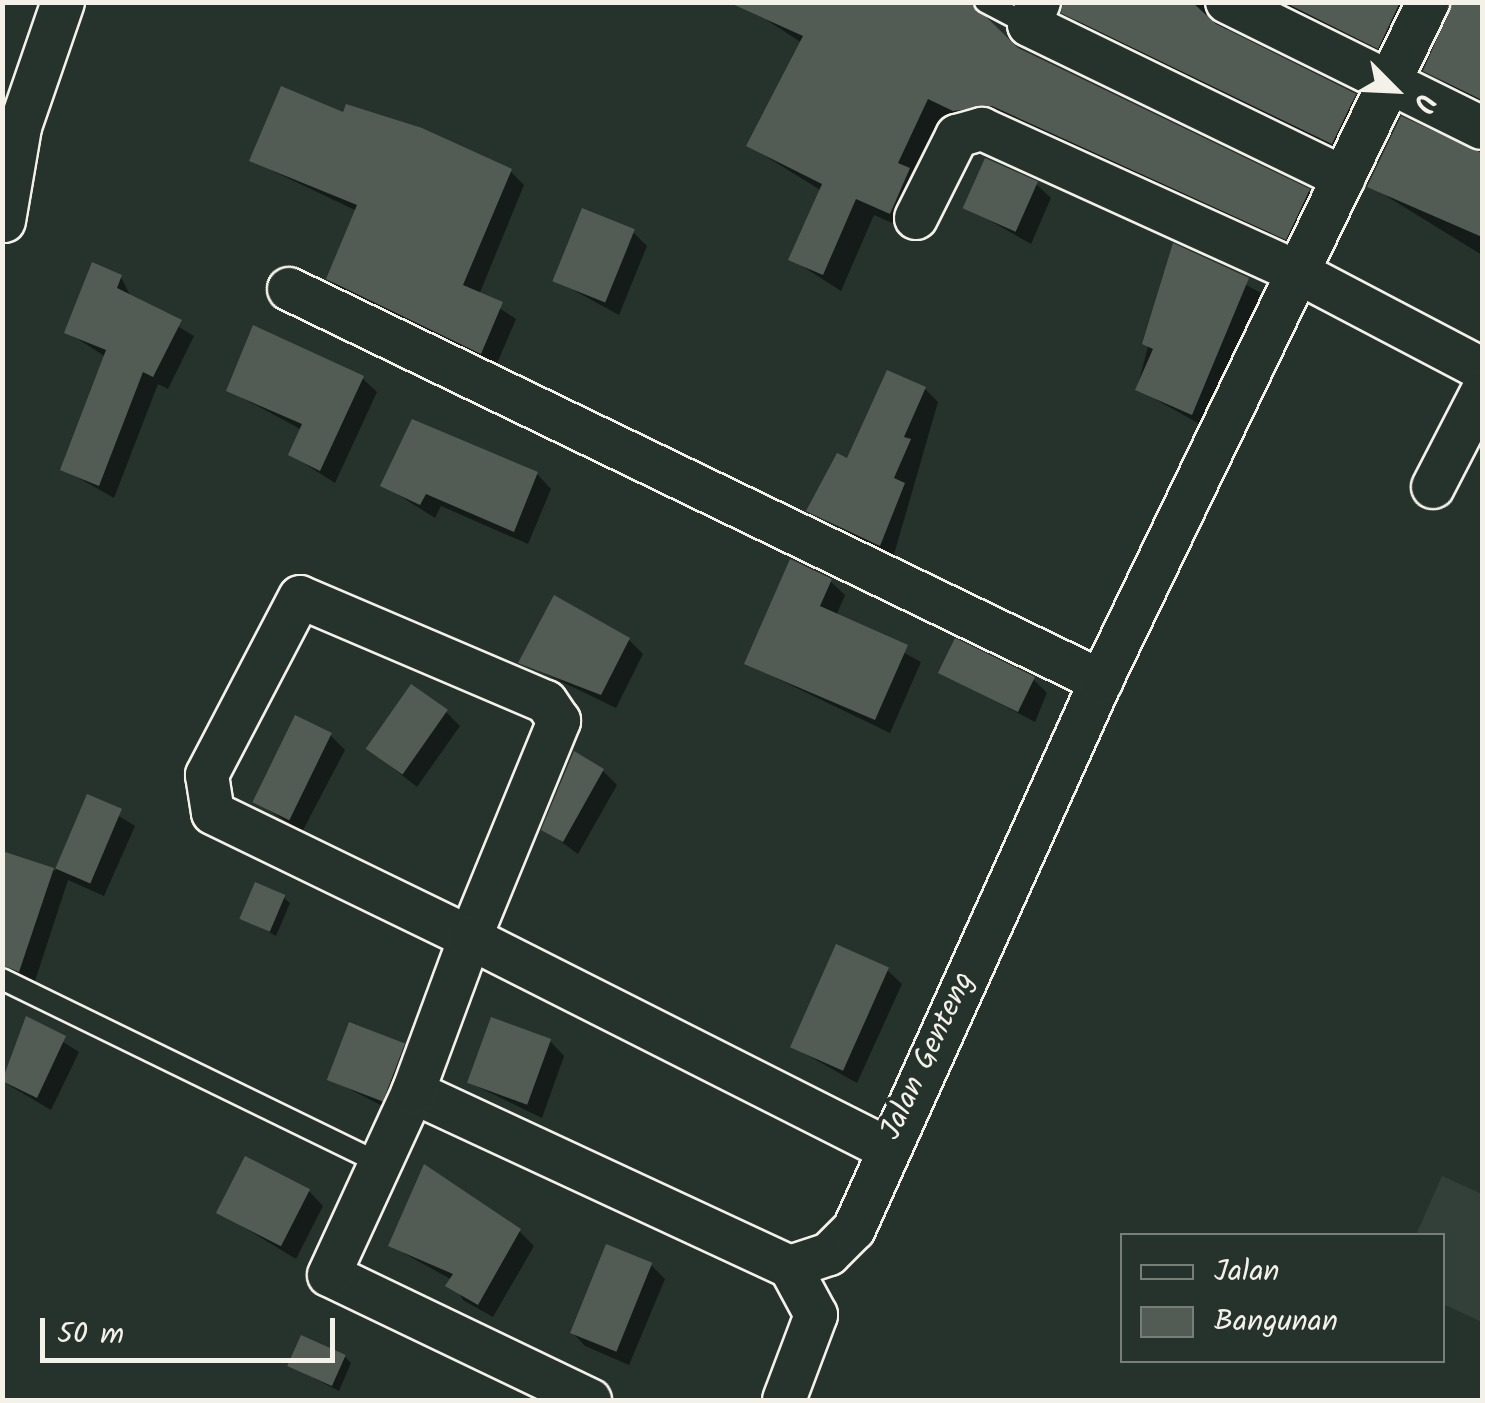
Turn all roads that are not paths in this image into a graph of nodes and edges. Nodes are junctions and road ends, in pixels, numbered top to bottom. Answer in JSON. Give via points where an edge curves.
{"nodes":[{"id":1,"x":63,"y":2,"type":"edge"},
{"id":2,"x":986,"y":2,"type":"edge"},
{"id":3,"x":1227,"y":2,"type":"edge"},
{"id":4,"x":1428,"y":2,"type":"edge"},
{"id":5,"x":1034,"y":14,"type":"edge"},
{"id":6,"x":1392,"y":84,"type":"junction"},
{"id":7,"x":1482,"y":128,"type":"edge"},
{"id":8,"x":1344,"y":178,"type":"junction"},
{"id":9,"x":916,"y":218,"type":"dead end"},
{"id":10,"x":4,"y":221,"type":"edge"},
{"id":11,"x":1299,"y":274,"type":"junction"},
{"id":12,"x":289,"y":289,"type":"dead end"},
{"id":13,"x":1482,"y":370,"type":"edge"},
{"id":14,"x":1482,"y":392,"type":"edge"},
{"id":15,"x":1433,"y":488,"type":"dead end"},
{"id":16,"x":1100,"y":681,"type":"junction"},
{"id":17,"x":470,"y":938,"type":"junction"},
{"id":18,"x":2,"y":978,"type":"edge"},
{"id":19,"x":413,"y":1092,"type":"junction"},
{"id":20,"x":886,"y":1148,"type":"junction"},
{"id":21,"x":379,"y":1162,"type":"junction"},
{"id":22,"x":790,"y":1267,"type":"junction"},
{"id":23,"x":590,"y":1400,"type":"edge"},
{"id":24,"x":784,"y":1400,"type":"edge"}],
"edges":[{"from":1,"to":10,"type":"street","via":[[20,127]]},
{"from":2,"to":5,"type":"lane"},
{"from":3,"to":6,"type":"street"},
{"from":4,"to":6,"type":"street","name":"Jalan Genteng"},
{"from":5,"to":8,"type":"street"},
{"from":6,"to":7,"type":"street"},
{"from":6,"to":8,"type":"street","name":"Jalan Genteng"},
{"from":8,"to":11,"type":"street","name":"Jalan Genteng"},
{"from":9,"to":11,"type":"street","via":[[957,136],[982,128]]},
{"from":11,"to":13,"type":"street"},
{"from":11,"to":16,"type":"street","name":"Jalan Genteng"},
{"from":12,"to":16,"type":"street"},
{"from":14,"to":15,"type":"street"},
{"from":16,"to":20,"type":"street","name":"Jalan Genteng"},
{"from":17,"to":17,"type":"street","via":[[213,813],[207,776],[300,597],[556,711],[538,782]]},
{"from":17,"to":19,"type":"street"},
{"from":17,"to":20,"type":"street"},
{"from":18,"to":21,"type":"lane"},
{"from":19,"to":21,"type":"street"},
{"from":19,"to":22,"type":"street"},
{"from":20,"to":22,"type":"street","name":"Jalan Genteng","via":[[844,1242]]},
{"from":21,"to":23,"type":"street","via":[[332,1281]]},
{"from":22,"to":24,"type":"street","via":[[816,1314]]}]}
